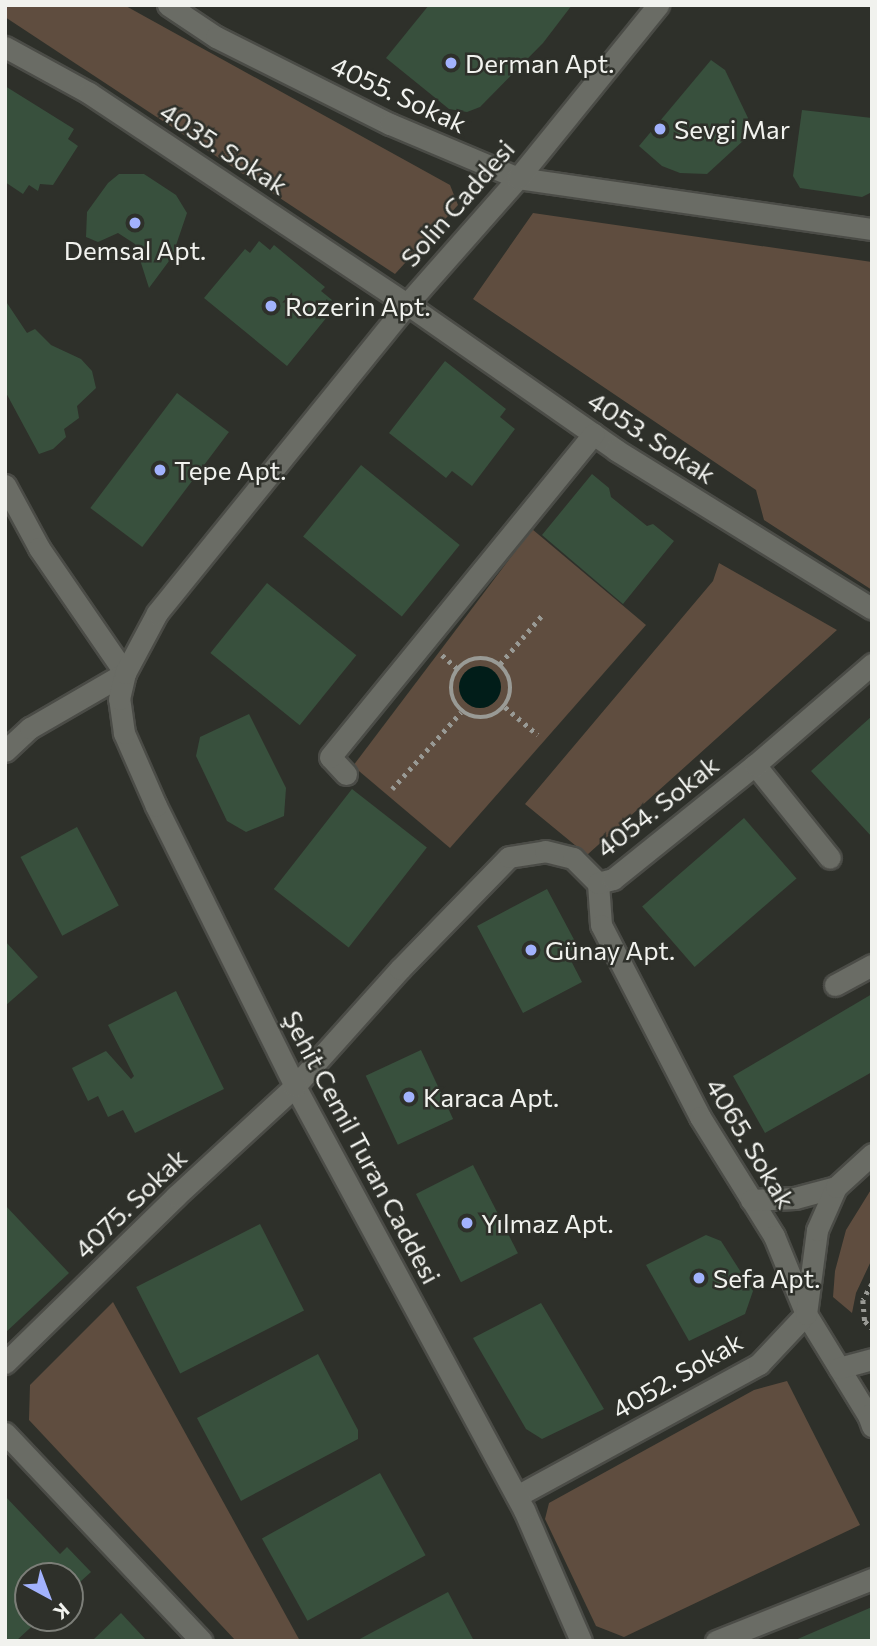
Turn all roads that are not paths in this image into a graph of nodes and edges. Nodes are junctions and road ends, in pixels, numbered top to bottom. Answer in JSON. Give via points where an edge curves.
{"nodes":[{"id":1,"x":168,"y":5,"type":"edge"},
{"id":2,"x":658,"y":5,"type":"edge"},
{"id":3,"x":5,"y":47,"type":"edge"},
{"id":4,"x":518,"y":178,"type":"junction"},
{"id":5,"x":872,"y":229,"type":"edge"},
{"id":6,"x":407,"y":304,"type":"junction"},
{"id":7,"x":593,"y":434,"type":"junction"},
{"id":8,"x":5,"y":485,"type":"edge"},
{"id":9,"x":872,"y":609,"type":"edge"},
{"id":10,"x":872,"y":664,"type":"edge"},
{"id":11,"x":125,"y":673,"type":"junction"},
{"id":12,"x":5,"y":751,"type":"edge"},
{"id":13,"x":755,"y":765,"type":"junction"},
{"id":14,"x":346,"y":774,"type":"dead end"},
{"id":15,"x":830,"y":858,"type":"dead end"},
{"id":16,"x":598,"y":883,"type":"junction"},
{"id":17,"x":872,"y":965,"type":"edge"},
{"id":18,"x":835,"y":985,"type":"dead end"},
{"id":19,"x":295,"y":1086,"type":"junction"},
{"id":20,"x":872,"y":1154,"type":"edge"},
{"id":21,"x":836,"y":1187,"type":"junction"},
{"id":22,"x":751,"y":1200,"type":"junction"},
{"id":23,"x":807,"y":1314,"type":"junction"},
{"id":24,"x":872,"y":1359,"type":"edge"},
{"id":25,"x":5,"y":1363,"type":"edge"},
{"id":26,"x":839,"y":1368,"type":"junction"},
{"id":27,"x":871,"y":1418,"type":"edge"},
{"id":28,"x":5,"y":1433,"type":"edge"},
{"id":29,"x":517,"y":1496,"type":"junction"},
{"id":30,"x":872,"y":1579,"type":"edge"},
{"id":31,"x":202,"y":1641,"type":"edge"},
{"id":32,"x":580,"y":1641,"type":"edge"},
{"id":33,"x":716,"y":1641,"type":"edge"}],
"edges":[{"from":1,"to":4,"type":"street","name":"4055. Sokak","via":[[216,37],[390,124]]},
{"from":2,"to":4,"type":"street","name":"Solin Caddesi"},
{"from":3,"to":6,"type":"street","name":"4035. Sokak","via":[[89,93]]},
{"from":4,"to":5,"type":"street","name":"4055. Sokak"},
{"from":4,"to":6,"type":"street","name":"Solin Caddesi"},
{"from":6,"to":7,"type":"street","name":"4053. Sokak"},
{"from":6,"to":11,"type":"street","name":"Solin Caddesi","via":[[157,613]]},
{"from":7,"to":9,"type":"street","name":"4053. Sokak"},
{"from":7,"to":14,"type":"street","via":[[330,757]]},
{"from":8,"to":11,"type":"street","via":[[39,548]]},
{"from":10,"to":13,"type":"street","name":"4054. Sokak"},
{"from":11,"to":12,"type":"street","via":[[30,728]]},
{"from":11,"to":19,"type":"street","name":"Şehit Cemil Turan Caddesi","via":[[119,699],[124,733]]},
{"from":13,"to":15,"type":"street"},
{"from":13,"to":16,"type":"street","name":"4054. Sokak","via":[[613,879]]},
{"from":16,"to":19,"type":"street","name":"4054. Sokak","via":[[573,859],[545,850],[509,857]]},
{"from":16,"to":22,"type":"street","name":"4065. Sokak","via":[[601,925],[700,1117]]},
{"from":17,"to":18,"type":"street"},
{"from":19,"to":25,"type":"street","name":"4075. Sokak"},
{"from":19,"to":29,"type":"street","name":"Şehit Cemil Turan Caddesi"},
{"from":20,"to":21,"type":"street"},
{"from":21,"to":22,"type":"street","via":[[795,1198]]},
{"from":21,"to":23,"type":"street","via":[[817,1230]]},
{"from":22,"to":23,"type":"street","name":"4065. Sokak","via":[[774,1236]]},
{"from":23,"to":26,"type":"street","name":"4065. Sokak"},
{"from":23,"to":29,"type":"street","name":"4052. Sokak","via":[[759,1364]]},
{"from":24,"to":26,"type":"street"},
{"from":26,"to":27,"type":"street","name":"4065. Sokak"},
{"from":28,"to":31,"type":"street"},
{"from":29,"to":32,"type":"street","name":"Şehit Cemil Turan Caddesi"},
{"from":30,"to":33,"type":"street"}]}
